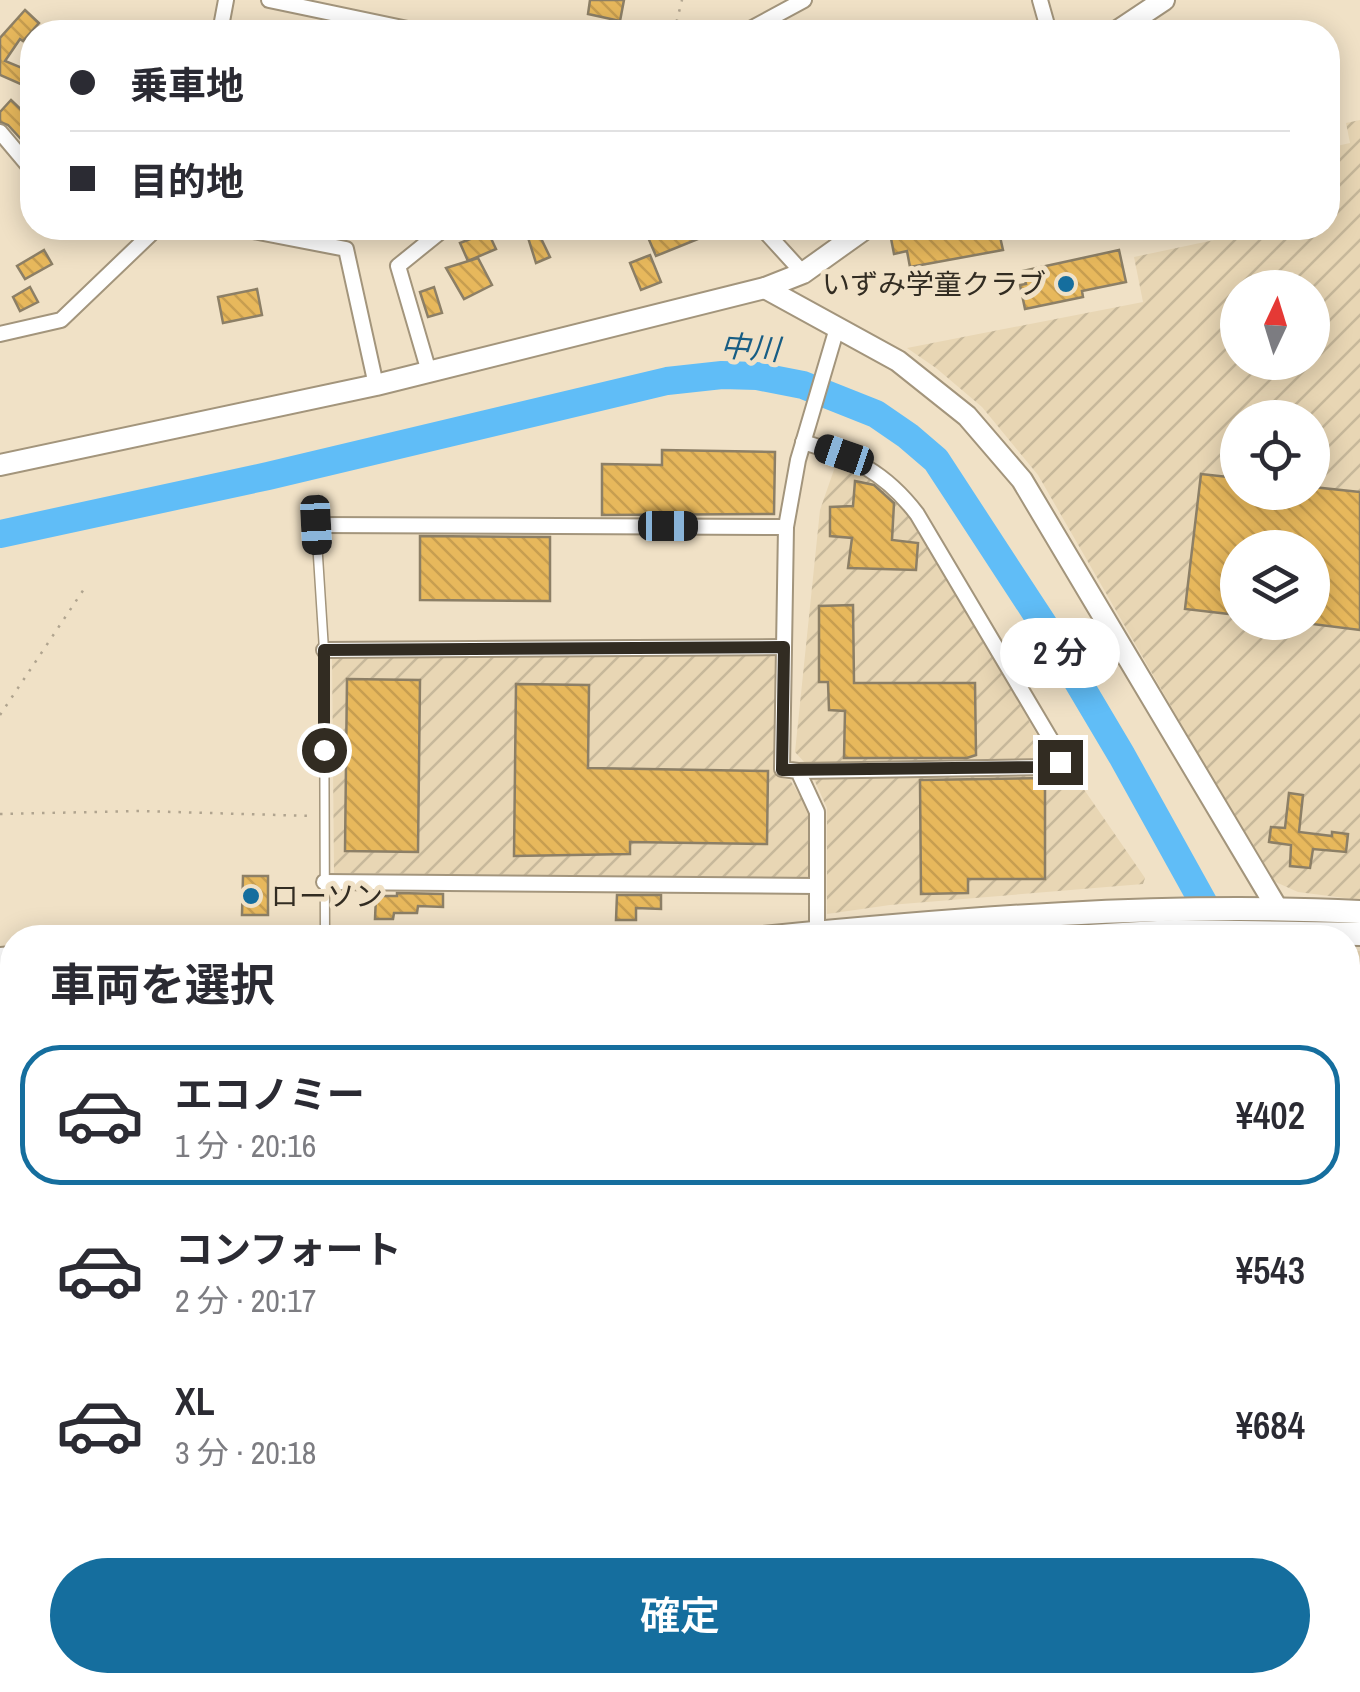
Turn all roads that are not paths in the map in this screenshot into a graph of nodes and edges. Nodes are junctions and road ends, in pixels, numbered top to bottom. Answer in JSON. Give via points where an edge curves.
{"nodes":[{"id":1,"x":269,"y":0,"type":"edge"},
{"id":2,"x":804,"y":0,"type":"edge"},
{"id":3,"x":1160,"y":2,"type":"edge"},
{"id":4,"x":365,"y":20,"type":"edge"},
{"id":5,"x":766,"y":20,"type":"edge"},
{"id":6,"x":1134,"y":20,"type":"edge"},
{"id":7,"x":0,"y":132,"type":"edge"},
{"id":8,"x":20,"y":156,"type":"edge"},
{"id":9,"x":145,"y":240,"type":"edge"},
{"id":10,"x":300,"y":240,"type":"edge"},
{"id":11,"x":430,"y":240,"type":"edge"},
{"id":12,"x":773,"y":240,"type":"edge"},
{"id":13,"x":850,"y":240,"type":"edge"},
{"id":14,"x":803,"y":274,"type":"junction"},
{"id":15,"x":764,"y":288,"type":"junction"},
{"id":16,"x":0,"y":334,"type":"edge"},
{"id":17,"x":835,"y":338,"type":"junction"},
{"id":18,"x":428,"y":372,"type":"junction"},
{"id":19,"x":376,"y":385,"type":"junction"},
{"id":20,"x":803,"y":442,"type":"junction"},
{"id":21,"x":0,"y":466,"type":"edge"},
{"id":22,"x":316,"y":525,"type":"joint"},
{"id":23,"x":786,"y":526,"type":"junction"},
{"id":24,"x":784,"y":647,"type":"junction"},
{"id":25,"x":324,"y":650,"type":"junction"},
{"id":26,"x":798,"y":770,"type":"junction"},
{"id":27,"x":324,"y":882,"type":"junction"},
{"id":28,"x":816,"y":886,"type":"junction"},
{"id":29,"x":1360,"y":912,"type":"edge"},
{"id":30,"x":1274,"y":916,"type":"junction"},
{"id":31,"x":325,"y":925,"type":"edge"},
{"id":32,"x":817,"y":925,"type":"edge"},
{"id":33,"x":895,"y":925,"type":"edge"},
{"id":34,"x":1018,"y":925,"type":"edge"},
{"id":35,"x":1109,"y":925,"type":"edge"},
{"id":36,"x":1218,"y":925,"type":"edge"},
{"id":37,"x":1317,"y":925,"type":"edge"}],
"edges":[{"from":1,"to":4,"type":"street"},
{"from":2,"to":5,"type":"street"},
{"from":3,"to":6,"type":"street"},
{"from":7,"to":8,"type":"street"},
{"from":9,"to":16,"type":"street","via":[[62,320]]},
{"from":10,"to":19,"type":"street","via":[[346,249]]},
{"from":11,"to":18,"type":"street","via":[[398,266]]},
{"from":12,"to":14,"type":"street"},
{"from":13,"to":14,"type":"street"},
{"from":14,"to":15,"type":"street"},
{"from":15,"to":17,"type":"street"},
{"from":15,"to":18,"type":"street"},
{"from":17,"to":20,"type":"street"},
{"from":17,"to":30,"type":"street","via":[[898,362],[967,416],[1022,480]]},
{"from":18,"to":19,"type":"street"},
{"from":19,"to":21,"type":"street"},
{"from":20,"to":23,"type":"street"},
{"from":20,"to":26,"type":"street","via":[[866,466],[898,489],[1060,762]]},
{"from":22,"to":23,"type":"street"},
{"from":22,"to":25,"type":"lane"},
{"from":23,"to":24,"type":"street"},
{"from":24,"to":25,"type":"street"},
{"from":24,"to":26,"type":"street","via":[[782,770]]},
{"from":25,"to":27,"type":"lane"},
{"from":26,"to":28,"type":"street","via":[[816,812]]},
{"from":27,"to":28,"type":"street"},
{"from":27,"to":31,"type":"lane"},
{"from":28,"to":32,"type":"street"},
{"from":29,"to":30,"type":"main road"},
{"from":30,"to":35,"type":"main road","via":[[1163,909]]},
{"from":30,"to":36,"type":"main road"},
{"from":30,"to":37,"type":"main road"},
{"from":33,"to":34,"type":"main road"}]}
